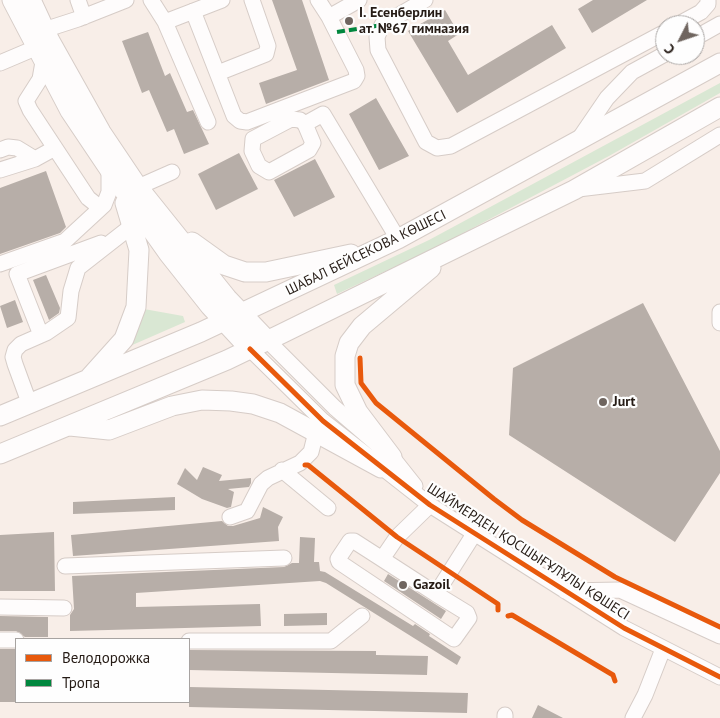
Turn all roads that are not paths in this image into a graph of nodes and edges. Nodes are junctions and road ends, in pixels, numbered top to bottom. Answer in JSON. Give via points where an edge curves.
{"nodes":[{"id":1,"x":12,"y":0,"type":"edge"},
{"id":2,"x":31,"y":0,"type":"edge"},
{"id":3,"x":78,"y":0,"type":"edge"},
{"id":4,"x":126,"y":0,"type":"edge"},
{"id":5,"x":151,"y":0,"type":"edge"},
{"id":6,"x":222,"y":0,"type":"edge"},
{"id":7,"x":252,"y":0,"type":"edge"},
{"id":8,"x":318,"y":0,"type":"edge"},
{"id":9,"x":359,"y":0,"type":"edge"},
{"id":10,"x":425,"y":0,"type":"edge"},
{"id":11,"x":708,"y":0,"type":"edge"},
{"id":12,"x":199,"y":6,"type":"edge"},
{"id":13,"x":695,"y":15,"type":"edge"},
{"id":14,"x":84,"y":17,"type":"junction"},
{"id":15,"x":329,"y":17,"type":"junction"},
{"id":16,"x":165,"y":22,"type":"junction"},
{"id":17,"x":720,"y":24,"type":"edge"},
{"id":18,"x":705,"y":32,"type":"edge"},
{"id":19,"x":655,"y":37,"type":"edge"},
{"id":20,"x":43,"y":46,"type":"junction"},
{"id":21,"x":655,"y":59,"type":"edge"},
{"id":22,"x":0,"y":63,"type":"edge"},
{"id":23,"x":720,"y":63,"type":"edge"},
{"id":24,"x":218,"y":74,"type":"junction"},
{"id":25,"x":720,"y":107,"type":"edge"},
{"id":26,"x":208,"y":122,"type":"dead end"},
{"id":27,"x":305,"y":124,"type":"dead end"},
{"id":28,"x":720,"y":135,"type":"edge"},
{"id":29,"x":576,"y":143,"type":"junction"},
{"id":30,"x":2,"y":145,"type":"edge"},
{"id":31,"x":55,"y":148,"type":"junction"},
{"id":32,"x":35,"y":159,"type":"junction"},
{"id":33,"x":0,"y":170,"type":"edge"},
{"id":34,"x":172,"y":172,"type":"dead end"},
{"id":35,"x":113,"y":175,"type":"junction"},
{"id":36,"x":138,"y":186,"type":"junction"},
{"id":37,"x":574,"y":190,"type":"junction"},
{"id":38,"x":104,"y":206,"type":"junction"},
{"id":39,"x":133,"y":225,"type":"junction"},
{"id":40,"x":170,"y":225,"type":"junction"},
{"id":41,"x":114,"y":238,"type":"junction"},
{"id":42,"x":390,"y":243,"type":"junction"},
{"id":43,"x":455,"y":248,"type":"junction"},
{"id":44,"x":0,"y":264,"type":"edge"},
{"id":45,"x":720,"y":312,"type":"edge"},
{"id":46,"x":242,"y":313,"type":"junction"},
{"id":47,"x":224,"y":321,"type":"junction"},
{"id":48,"x":720,"y":323,"type":"edge"},
{"id":49,"x":41,"y":335,"type":"junction"},
{"id":50,"x":268,"y":340,"type":"junction"},
{"id":51,"x":250,"y":349,"type":"junction"},
{"id":52,"x":7,"y":361,"type":"edge"},
{"id":53,"x":85,"y":382,"type":"junction"},
{"id":54,"x":30,"y":404,"type":"junction"},
{"id":55,"x":0,"y":416,"type":"edge"},
{"id":56,"x":69,"y":425,"type":"junction"},
{"id":57,"x":316,"y":432,"type":"junction"},
{"id":58,"x":0,"y":454,"type":"edge"},
{"id":59,"x":387,"y":462,"type":"junction"},
{"id":60,"x":282,"y":470,"type":"junction"},
{"id":61,"x":430,"y":505,"type":"junction"},
{"id":62,"x":328,"y":508,"type":"dead end"},
{"id":63,"x":230,"y":517,"type":"dead end"},
{"id":64,"x":474,"y":534,"type":"junction"},
{"id":65,"x":284,"y":558,"type":"dead end"},
{"id":66,"x":382,"y":559,"type":"junction"},
{"id":67,"x":65,"y":566,"type":"dead end"},
{"id":68,"x":565,"y":591,"type":"junction"},
{"id":69,"x":436,"y":594,"type":"junction"},
{"id":70,"x":0,"y":607,"type":"edge"},
{"id":71,"x":64,"y":608,"type":"dead end"},
{"id":72,"x":362,"y":616,"type":"dead end"},
{"id":73,"x":720,"y":636,"type":"edge"},
{"id":74,"x":0,"y":640,"type":"edge"},
{"id":75,"x":15,"y":640,"type":"edge"},
{"id":76,"x":190,"y":641,"type":"edge"},
{"id":77,"x":663,"y":649,"type":"junction"},
{"id":78,"x":718,"y":676,"type":"edge"},
{"id":79,"x":720,"y":690,"type":"edge"},
{"id":80,"x":633,"y":718,"type":"edge"}],
"edges":[{"from":1,"to":20,"type":"main road","name":"ШАЙМЕРДЕН ҚОСШЫҒҰЛҰЛЫ КӨШЕСІ"},
{"from":2,"to":20,"type":"main road","name":"ШАЙМЕРДЕН ҚОСШЫҒҰЛҰЛЫ КӨШЕСІ"},
{"from":3,"to":14,"type":"street"},
{"from":4,"to":14,"type":"street"},
{"from":5,"to":16,"type":"street"},
{"from":6,"to":12,"type":"street"},
{"from":7,"to":24,"type":"street","via":[[268,46],[266,54]]},
{"from":8,"to":15,"type":"street"},
{"from":9,"to":15,"type":"street"},
{"from":10,"to":19,"type":"street","via":[[382,25],[377,37],[378,50],[426,142],[436,148],[451,146]]},
{"from":11,"to":13,"type":"street","via":[[708,4]]},
{"from":12,"to":16,"type":"street"},
{"from":12,"to":24,"type":"street"},
{"from":14,"to":20,"type":"street"},
{"from":15,"to":24,"type":"street","via":[[356,70],[354,81],[247,122],[234,116]]},
{"from":16,"to":26,"type":"street"},
{"from":17,"to":18,"type":"street"},
{"from":20,"to":22,"type":"street"},
{"from":20,"to":31,"type":"street","via":[[40,79],[26,101]]},
{"from":20,"to":35,"type":"main road","name":"ШАЙМЕРДЕН ҚОСШЫҒҰЛҰЛЫ КӨШЕСІ","via":[[70,111]]},
{"from":20,"to":36,"type":"main road","name":"ШАЙМЕРДЕН ҚОСШЫҒҰЛҰЛЫ КӨШЕСІ"},
{"from":21,"to":29,"type":"street","via":[[632,72],[608,98]]},
{"from":23,"to":29,"type":"main road","name":"ШАБАЛ БЕЙСЕКОВА КӨШЕСІ"},
{"from":25,"to":37,"type":"main road"},
{"from":27,"to":42,"type":"street","via":[[324,114]]},
{"from":28,"to":37,"type":"street","via":[[645,181]]},
{"from":29,"to":42,"type":"main road","name":"ШАБАЛ БЕЙСЕКОВА КӨШЕСІ"},
{"from":30,"to":32,"type":"street","via":[[17,148]]},
{"from":31,"to":32,"type":"street"},
{"from":31,"to":38,"type":"street","via":[[88,198],[98,206]]},
{"from":32,"to":33,"type":"street"},
{"from":34,"to":36,"type":"street"},
{"from":35,"to":38,"type":"street"},
{"from":35,"to":39,"type":"main road"},
{"from":35,"to":47,"type":"main road","name":"ШАЙМЕРДЕН ҚОСШЫҒҰЛҰЛЫ КӨШЕСІ","via":[[168,253]]},
{"from":36,"to":40,"type":"main road","name":"ШАЙМЕРДЕН ҚОСШЫҒҰЛҰЛЫ КӨШЕСІ"},
{"from":37,"to":43,"type":"main road"},
{"from":38,"to":44,"type":"street","via":[[66,241]]},
{"from":39,"to":41,"type":"street"},
{"from":39,"to":53,"type":"main road","via":[[139,250],[136,307],[124,339]]},
{"from":40,"to":42,"type":"main road","via":[[224,265],[245,272],[266,272]]},
{"from":40,"to":46,"type":"main road","name":"ШАЙМЕРДЕН ҚОСШЫҒҰЛҰЛЫ КӨШЕСІ"},
{"from":41,"to":49,"type":"street","via":[[78,268],[68,318]]},
{"from":41,"to":49,"type":"street","via":[[17,274]]},
{"from":42,"to":46,"type":"main road","name":"ШАБАЛ БЕЙСЕКОВА КӨШЕСІ"},
{"from":43,"to":50,"type":"main road"},
{"from":43,"to":59,"type":"main road","via":[[362,326],[344,356],[345,385]]},
{"from":45,"to":48,"type":"street"},
{"from":46,"to":47,"type":"main road","name":"ШАБАЛ БЕЙСЕКОВА КӨШЕСІ"},
{"from":46,"to":50,"type":"main road","name":"ШАЙМЕРДЕН ҚОСШЫҒҰЛҰЛЫ КӨШЕСІ"},
{"from":47,"to":51,"type":"main road","name":"ШАЙМЕРДЕН ҚОСШЫҒҰЛҰЛЫ КӨШЕСІ"},
{"from":47,"to":53,"type":"main road","name":"ШАБАЛ БЕЙСЕКОВА КӨШЕСІ"},
{"from":49,"to":52,"type":"street","via":[[20,344]]},
{"from":50,"to":51,"type":"main road"},
{"from":50,"to":59,"type":"street","name":"ШАЙМЕРДЕН ҚОСШЫҒҰЛҰЛЫ КӨШЕСІ"},
{"from":51,"to":56,"type":"main road"},
{"from":51,"to":59,"type":"street","name":"ШАЙМЕРДЕН ҚОСШЫҒҰЛҰЛЫ КӨШЕСІ","via":[[323,421]]},
{"from":52,"to":54,"type":"street"},
{"from":53,"to":54,"type":"main road","name":"ШАБАЛ БЕЙСЕКОВА КӨШЕСІ"},
{"from":54,"to":55,"type":"main road","name":"ШАБАЛ БЕЙСЕКОВА КӨШЕСІ"},
{"from":56,"to":57,"type":"main road","via":[[109,430],[172,406],[202,400],[231,400],[280,413]]},
{"from":56,"to":58,"type":"main road"},
{"from":57,"to":59,"type":"main road"},
{"from":57,"to":60,"type":"street","via":[[311,452],[300,464]]},
{"from":59,"to":61,"type":"street","name":"ШАЙМЕРДЕН ҚОСШЫҒҰЛҰЛЫ КӨШЕСІ"},
{"from":60,"to":62,"type":"street"},
{"from":60,"to":63,"type":"street","via":[[261,484],[247,511]]},
{"from":61,"to":64,"type":"street","name":"ШАЙМЕРДЕН ҚОСШЫҒҰЛҰЛЫ КӨШЕСІ"},
{"from":61,"to":66,"type":"street","via":[[397,537]]},
{"from":64,"to":68,"type":"street","name":"ШАЙМЕРДЕН ҚОСШЫҒҰЛҰЛЫ КӨШЕСІ"},
{"from":64,"to":69,"type":"street"},
{"from":65,"to":67,"type":"street"},
{"from":66,"to":69,"type":"street"},
{"from":66,"to":69,"type":"street","via":[[350,541],[338,559],[454,639],[469,618],[467,613]]},
{"from":68,"to":73,"type":"street","via":[[620,590]]},
{"from":68,"to":77,"type":"street","name":"ШАЙМЕРДЕН ҚОСШЫҒҰЛҰЛЫ КӨШЕСІ"},
{"from":70,"to":71,"type":"street"},
{"from":72,"to":76,"type":"street","via":[[331,641]]},
{"from":74,"to":75,"type":"street"},
{"from":77,"to":78,"type":"street","name":"ШАЙМЕРДЕН ҚОСШЫҒҰЛҰЛЫ КӨШЕСІ"},
{"from":77,"to":80,"type":"street"},
{"from":78,"to":79,"type":"street"}]}
